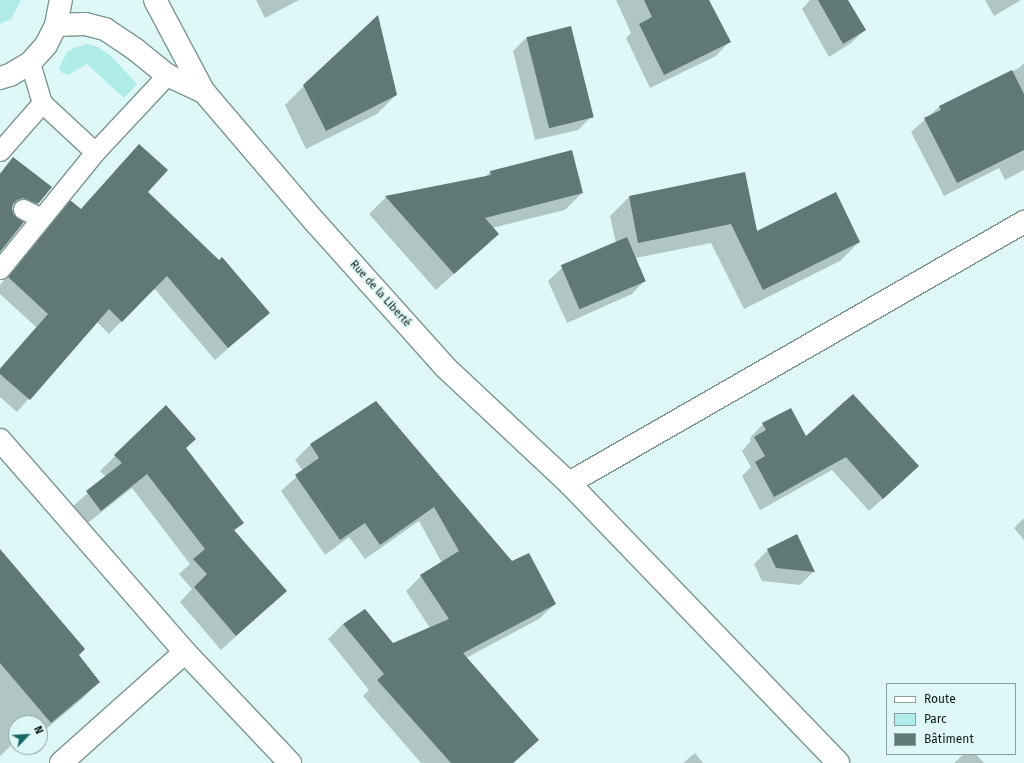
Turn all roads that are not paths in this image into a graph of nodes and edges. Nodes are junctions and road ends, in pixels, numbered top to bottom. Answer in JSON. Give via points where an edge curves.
{"nodes":[{"id":1,"x":61,"y":0,"type":"edge"},
{"id":2,"x":155,"y":0,"type":"edge"},
{"id":3,"x":56,"y":25,"type":"junction"},
{"id":4,"x":30,"y":63,"type":"junction"},
{"id":5,"x":167,"y":75,"type":"junction"},
{"id":6,"x":0,"y":78,"type":"edge"},
{"id":7,"x":204,"y":92,"type":"junction"},
{"id":8,"x":42,"y":103,"type":"junction"},
{"id":9,"x":0,"y":151,"type":"edge"},
{"id":10,"x":95,"y":152,"type":"junction"},
{"id":11,"x":23,"y":209,"type":"dead end"},
{"id":12,"x":41,"y":218,"type":"junction"},
{"id":13,"x":1024,"y":222,"type":"edge"},
{"id":14,"x":7,"y":248,"type":"edge"},
{"id":15,"x":0,"y":269,"type":"edge"},
{"id":16,"x":0,"y":440,"type":"edge"},
{"id":17,"x":569,"y":483,"type":"junction"},
{"id":18,"x":185,"y":652,"type":"junction"},
{"id":19,"x":61,"y":763,"type":"edge"},
{"id":20,"x":290,"y":763,"type":"edge"},
{"id":21,"x":838,"y":763,"type":"edge"}],
"edges":[{"from":1,"to":3,"type":"street"},
{"from":2,"to":7,"type":"street"},
{"from":3,"to":4,"type":"street","via":[[46,45]]},
{"from":3,"to":5,"type":"street","via":[[85,24],[105,29]]},
{"from":4,"to":6,"type":"street"},
{"from":4,"to":8,"type":"lane"},
{"from":5,"to":7,"type":"street"},
{"from":5,"to":10,"type":"lane"},
{"from":7,"to":17,"type":"street","name":"Rue de la Liberté","via":[[316,223],[445,367]]},
{"from":8,"to":9,"type":"lane"},
{"from":8,"to":10,"type":"lane"},
{"from":10,"to":12,"type":"lane"},
{"from":11,"to":12,"type":"lane"},
{"from":12,"to":14,"type":"lane"},
{"from":13,"to":17,"type":"street"},
{"from":14,"to":15,"type":"lane"},
{"from":16,"to":18,"type":"street"},
{"from":17,"to":21,"type":"street","name":"Rue de la Liberté"},
{"from":18,"to":19,"type":"street"},
{"from":18,"to":20,"type":"street"}]}
